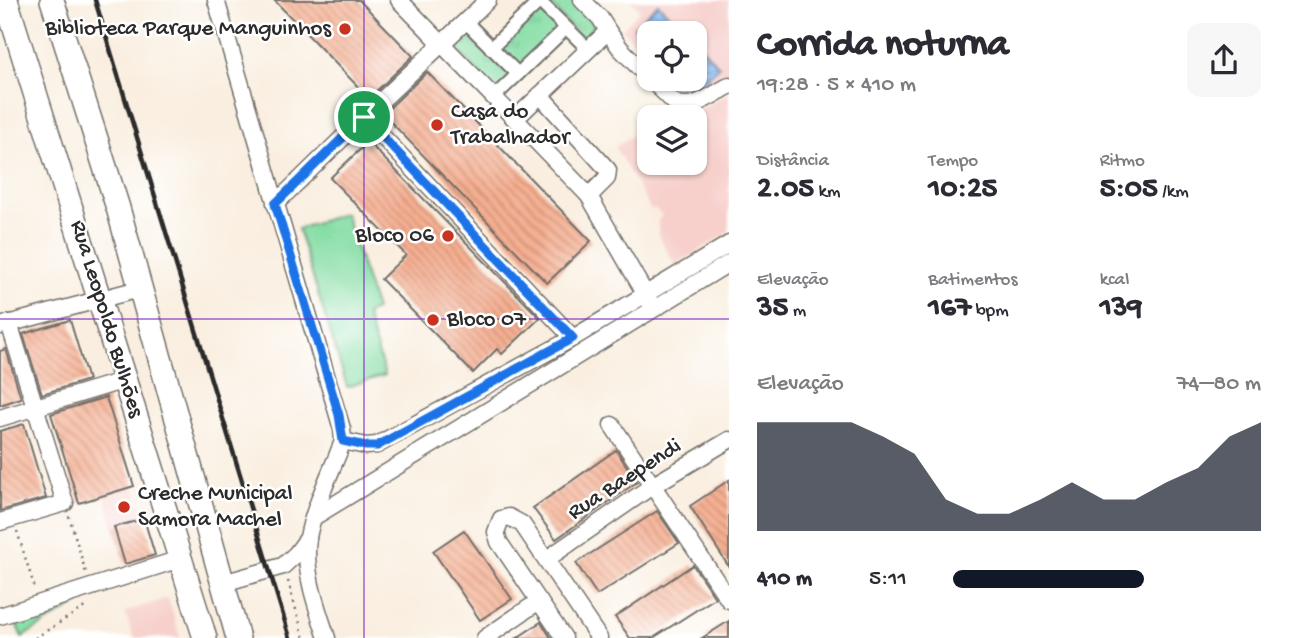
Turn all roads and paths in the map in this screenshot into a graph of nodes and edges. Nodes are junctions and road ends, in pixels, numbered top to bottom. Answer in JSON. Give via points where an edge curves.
{"nodes":[{"id":1,"x":6,"y":0,"type":"edge"},
{"id":2,"x":52,"y":0,"type":"edge"},
{"id":3,"x":216,"y":0,"type":"edge"},
{"id":4,"x":399,"y":0,"type":"edge"},
{"id":5,"x":488,"y":0,"type":"edge"},
{"id":6,"x":582,"y":0,"type":"edge"},
{"id":7,"x":540,"y":1,"type":"edge"},
{"id":8,"x":465,"y":21,"type":"junction"},
{"id":9,"x":566,"y":28,"type":"junction"},
{"id":10,"x":608,"y":32,"type":"junction"},
{"id":11,"x":442,"y":43,"type":"junction"},
{"id":12,"x":491,"y":48,"type":"junction"},
{"id":13,"x":588,"y":49,"type":"junction"},
{"id":14,"x":637,"y":65,"type":"edge"},
{"id":15,"x":518,"y":74,"type":"junction"},
{"id":16,"x":729,"y":86,"type":"edge"},
{"id":17,"x":663,"y":91,"type":"edge"},
{"id":18,"x":540,"y":95,"type":"junction"},
{"id":19,"x":494,"y":98,"type":"junction"},
{"id":20,"x":364,"y":117,"type":"junction"},
{"id":21,"x":515,"y":119,"type":"junction"},
{"id":22,"x":589,"y":196,"type":"junction"},
{"id":23,"x":275,"y":204,"type":"junction"},
{"id":24,"x":729,"y":244,"type":"edge"},
{"id":25,"x":729,"y":263,"type":"edge"},
{"id":26,"x":139,"y":289,"type":"junction"},
{"id":27,"x":100,"y":299,"type":"junction"},
{"id":28,"x":650,"y":302,"type":"junction"},
{"id":29,"x":4,"y":324,"type":"edge"},
{"id":30,"x":573,"y":338,"type":"junction"},
{"id":31,"x":125,"y":380,"type":"junction"},
{"id":32,"x":34,"y":407,"type":"junction"},
{"id":33,"x":0,"y":418,"type":"edge"},
{"id":34,"x":612,"y":425,"type":"dead end"},
{"id":35,"x":343,"y":441,"type":"junction"},
{"id":36,"x":727,"y":446,"type":"edge"},
{"id":37,"x":652,"y":486,"type":"junction"},
{"id":38,"x":65,"y":503,"type":"junction"},
{"id":39,"x":314,"y":517,"type":"junction"},
{"id":40,"x":7,"y":520,"type":"edge"},
{"id":41,"x":308,"y":538,"type":"junction"},
{"id":42,"x":180,"y":559,"type":"junction"},
{"id":43,"x":547,"y":559,"type":"junction"},
{"id":44,"x":283,"y":566,"type":"junction"},
{"id":45,"x":223,"y":583,"type":"junction"},
{"id":46,"x":89,"y":588,"type":"junction"},
{"id":47,"x":729,"y":600,"type":"edge"},
{"id":48,"x":539,"y":601,"type":"junction"},
{"id":49,"x":40,"y":603,"type":"junction"},
{"id":50,"x":0,"y":616,"type":"edge"},
{"id":51,"x":35,"y":638,"type":"edge"},
{"id":52,"x":205,"y":638,"type":"edge"},
{"id":53,"x":238,"y":638,"type":"edge"},
{"id":54,"x":304,"y":638,"type":"edge"},
{"id":55,"x":327,"y":638,"type":"edge"},
{"id":56,"x":485,"y":638,"type":"edge"},
{"id":57,"x":564,"y":638,"type":"edge"},
{"id":58,"x":599,"y":638,"type":"edge"}],
"edges":[{"from":1,"to":27,"type":"main road","name":"Rua Leopoldo Bulhões"},
{"from":2,"to":26,"type":"main road","name":"Rua Leopoldo Bulhões"},
{"from":3,"to":23,"type":"street"},
{"from":4,"to":11,"type":"street"},
{"from":5,"to":8,"type":"street"},
{"from":6,"to":10,"type":"street"},
{"from":7,"to":9,"type":"street"},
{"from":7,"to":12,"type":"street"},
{"from":8,"to":11,"type":"street"},
{"from":8,"to":12,"type":"street"},
{"from":9,"to":13,"type":"street"},
{"from":9,"to":15,"type":"street"},
{"from":10,"to":13,"type":"street"},
{"from":10,"to":14,"type":"street"},
{"from":11,"to":19,"type":"street"},
{"from":11,"to":20,"type":"street"},
{"from":12,"to":15,"type":"street"},
{"from":13,"to":18,"type":"street"},
{"from":15,"to":19,"type":"street"},
{"from":16,"to":17,"type":"street","via":[[689,106],[680,106]]},
{"from":18,"to":21,"type":"street"},
{"from":18,"to":22,"type":"street","via":[[608,170],[607,178]]},
{"from":19,"to":21,"type":"street"},
{"from":20,"to":23,"type":"street"},
{"from":20,"to":30,"type":"street"},
{"from":21,"to":22,"type":"street"},
{"from":22,"to":28,"type":"street"},
{"from":23,"to":35,"type":"street"},
{"from":24,"to":28,"type":"street"},
{"from":25,"to":28,"type":"street"},
{"from":26,"to":27,"type":"street"},
{"from":26,"to":45,"type":"main road","name":"Rua Leopoldo Bulhões"},
{"from":27,"to":29,"type":"street"},
{"from":27,"to":31,"type":"main road","name":"Rua Leopoldo Bulhões"},
{"from":28,"to":30,"type":"street"},
{"from":28,"to":39,"type":"street"},
{"from":29,"to":32,"type":"street"},
{"from":30,"to":35,"type":"street","via":[[377,446]]},
{"from":31,"to":32,"type":"street"},
{"from":31,"to":42,"type":"main road","name":"Rua Leopoldo Bulhões"},
{"from":32,"to":33,"type":"street"},
{"from":32,"to":38,"type":"street"},
{"from":34,"to":37,"type":"street"},
{"from":35,"to":39,"type":"street"},
{"from":36,"to":37,"type":"street","name":"Rua Baependi"},
{"from":37,"to":43,"type":"street","name":"Rua Baependi"},
{"from":37,"to":47,"type":"street"},
{"from":38,"to":40,"type":"street"},
{"from":38,"to":46,"type":"path"},
{"from":39,"to":41,"type":"street"},
{"from":40,"to":49,"type":"path"},
{"from":41,"to":44,"type":"street"},
{"from":41,"to":55,"type":"street","via":[[311,581]]},
{"from":42,"to":46,"type":"street"},
{"from":42,"to":52,"type":"main road","name":"Rua Leopoldo Bulhões"},
{"from":43,"to":48,"type":"street","via":[[522,524],[509,517],[501,519],[496,532],[499,542]]},
{"from":43,"to":58,"type":"street"},
{"from":44,"to":45,"type":"street"},
{"from":44,"to":54,"type":"path"},
{"from":45,"to":53,"type":"main road","name":"Rua Leopoldo Bulhões"},
{"from":46,"to":49,"type":"street"},
{"from":46,"to":51,"type":"path","via":[[88,605]]},
{"from":48,"to":56,"type":"street"},
{"from":48,"to":57,"type":"street"},
{"from":49,"to":50,"type":"street"}]}
